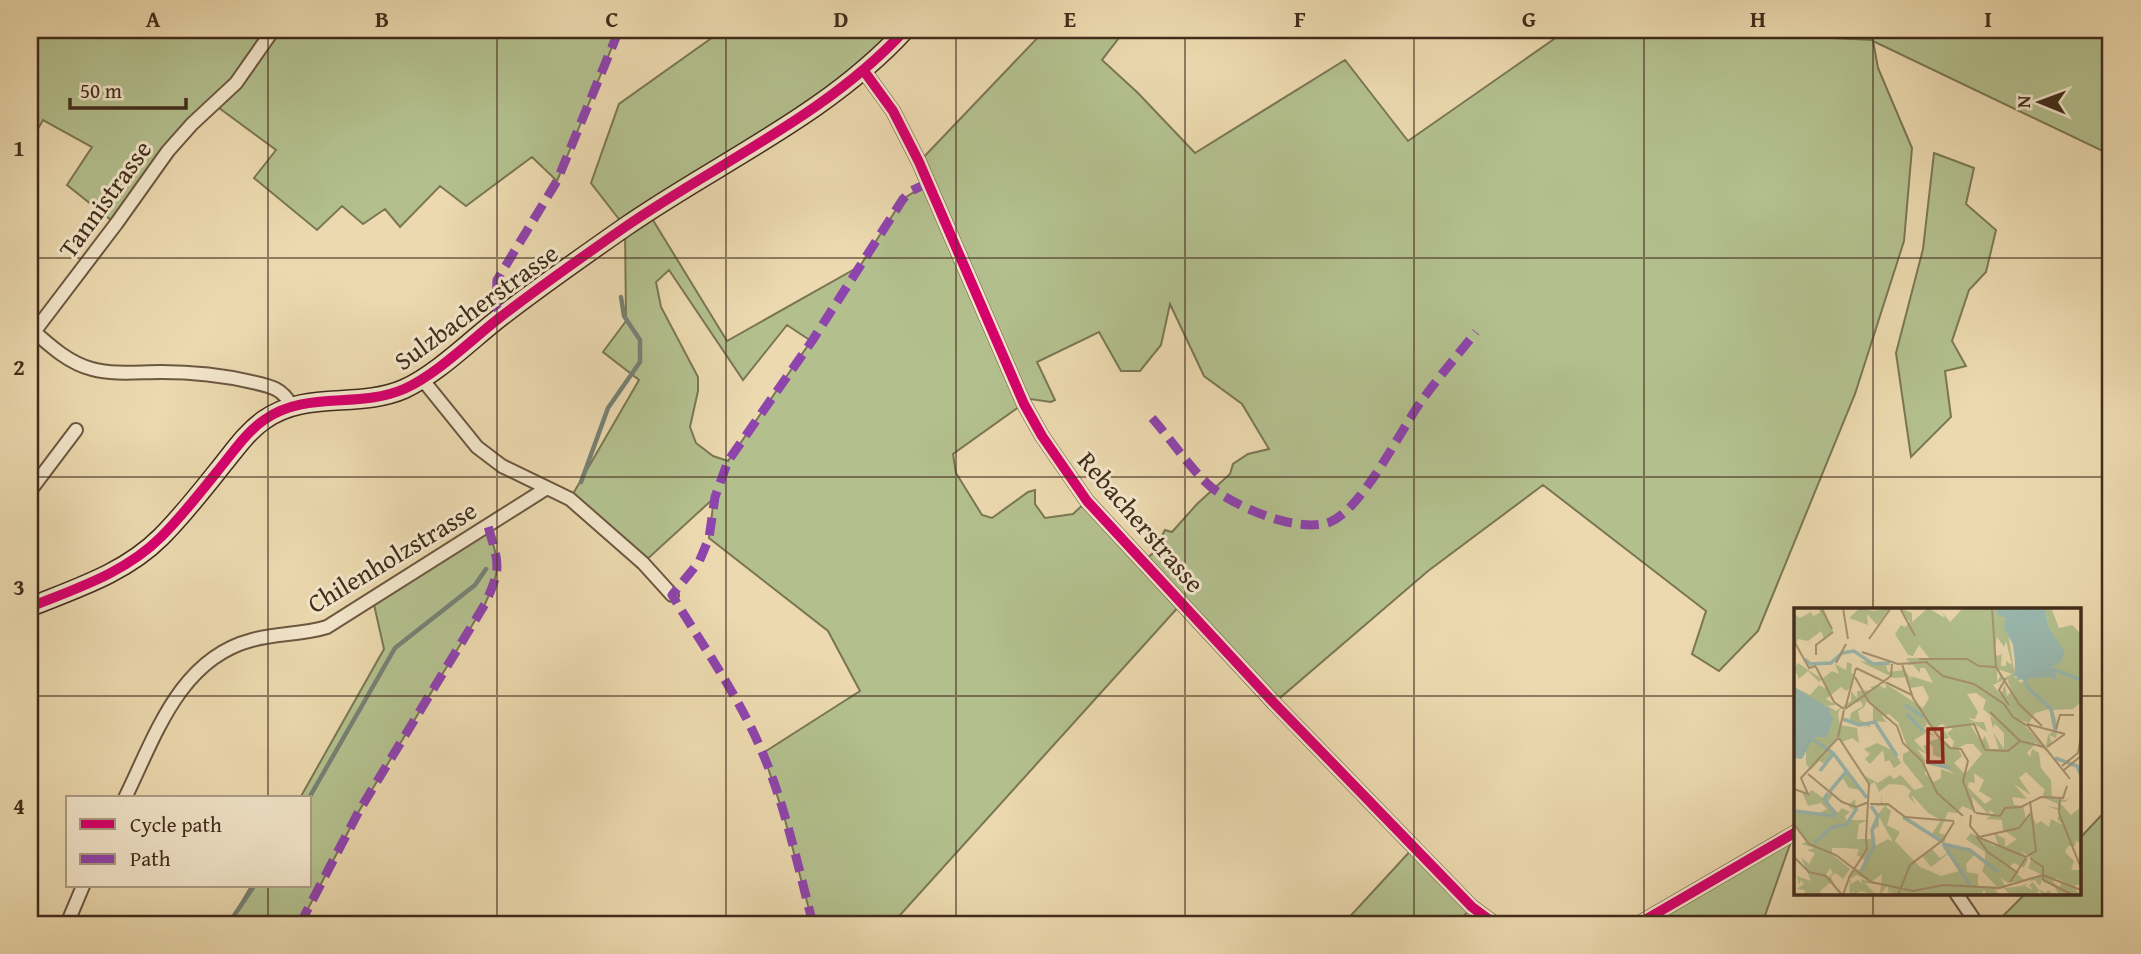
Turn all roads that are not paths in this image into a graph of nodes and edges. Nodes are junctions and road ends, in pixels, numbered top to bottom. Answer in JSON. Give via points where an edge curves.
{"nodes":[{"id":1,"x":905,"y":30,"type":"edge"},
{"id":2,"x":271,"y":33,"type":"dead end"},
{"id":3,"x":864,"y":71,"type":"junction"},
{"id":4,"x":32,"y":330,"type":"edge"},
{"id":5,"x":422,"y":380,"type":"junction"},
{"id":6,"x":291,"y":405,"type":"junction"},
{"id":7,"x":76,"y":430,"type":"dead end"},
{"id":8,"x":547,"y":488,"type":"junction"},
{"id":9,"x":30,"y":491,"type":"edge"},
{"id":10,"x":672,"y":594,"type":"dead end"},
{"id":11,"x":30,"y":607,"type":"edge"},
{"id":12,"x":126,"y":796,"type":"edge"},
{"id":13,"x":1794,"y":833,"type":"edge"},
{"id":14,"x":82,"y":888,"type":"edge"},
{"id":15,"x":1957,"y":894,"type":"edge"},
{"id":16,"x":67,"y":924,"type":"edge"},
{"id":17,"x":1495,"y":924,"type":"edge"},
{"id":18,"x":1638,"y":924,"type":"edge"},
{"id":19,"x":1977,"y":924,"type":"edge"}],
"edges":[{"from":1,"to":3,"type":"street","name":"Sulzbacherstrasse"},
{"from":2,"to":4,"type":"street","name":"Tannistrasse","via":[[236,83],[168,151]]},
{"from":3,"to":5,"type":"street","name":"Sulzbacherstrasse","via":[[826,100],[625,227]]},
{"from":3,"to":17,"type":"street","name":"Rebacherstrasse","via":[[893,111],[919,162],[1024,404],[1087,501],[1339,770],[1472,907]]},
{"from":4,"to":6,"type":"street","via":[[91,369],[189,372],[239,379],[275,388]]},
{"from":5,"to":6,"type":"street","name":"Sulzbacherstrasse","via":[[374,397]]},
{"from":5,"to":8,"type":"street","via":[[477,447],[502,466]]},
{"from":6,"to":11,"type":"street","name":"Sulzbacherstrasse","via":[[253,429],[162,536],[140,555],[99,579]]},
{"from":7,"to":9,"type":"street"},
{"from":8,"to":10,"type":"street","via":[[570,499]]},
{"from":8,"to":12,"type":"street","name":"Chilenholzstrasse","via":[[327,627],[254,639],[211,658],[174,698]]},
{"from":13,"to":18,"type":"street"},
{"from":14,"to":16,"type":"street"},
{"from":15,"to":19,"type":"street"}]}
